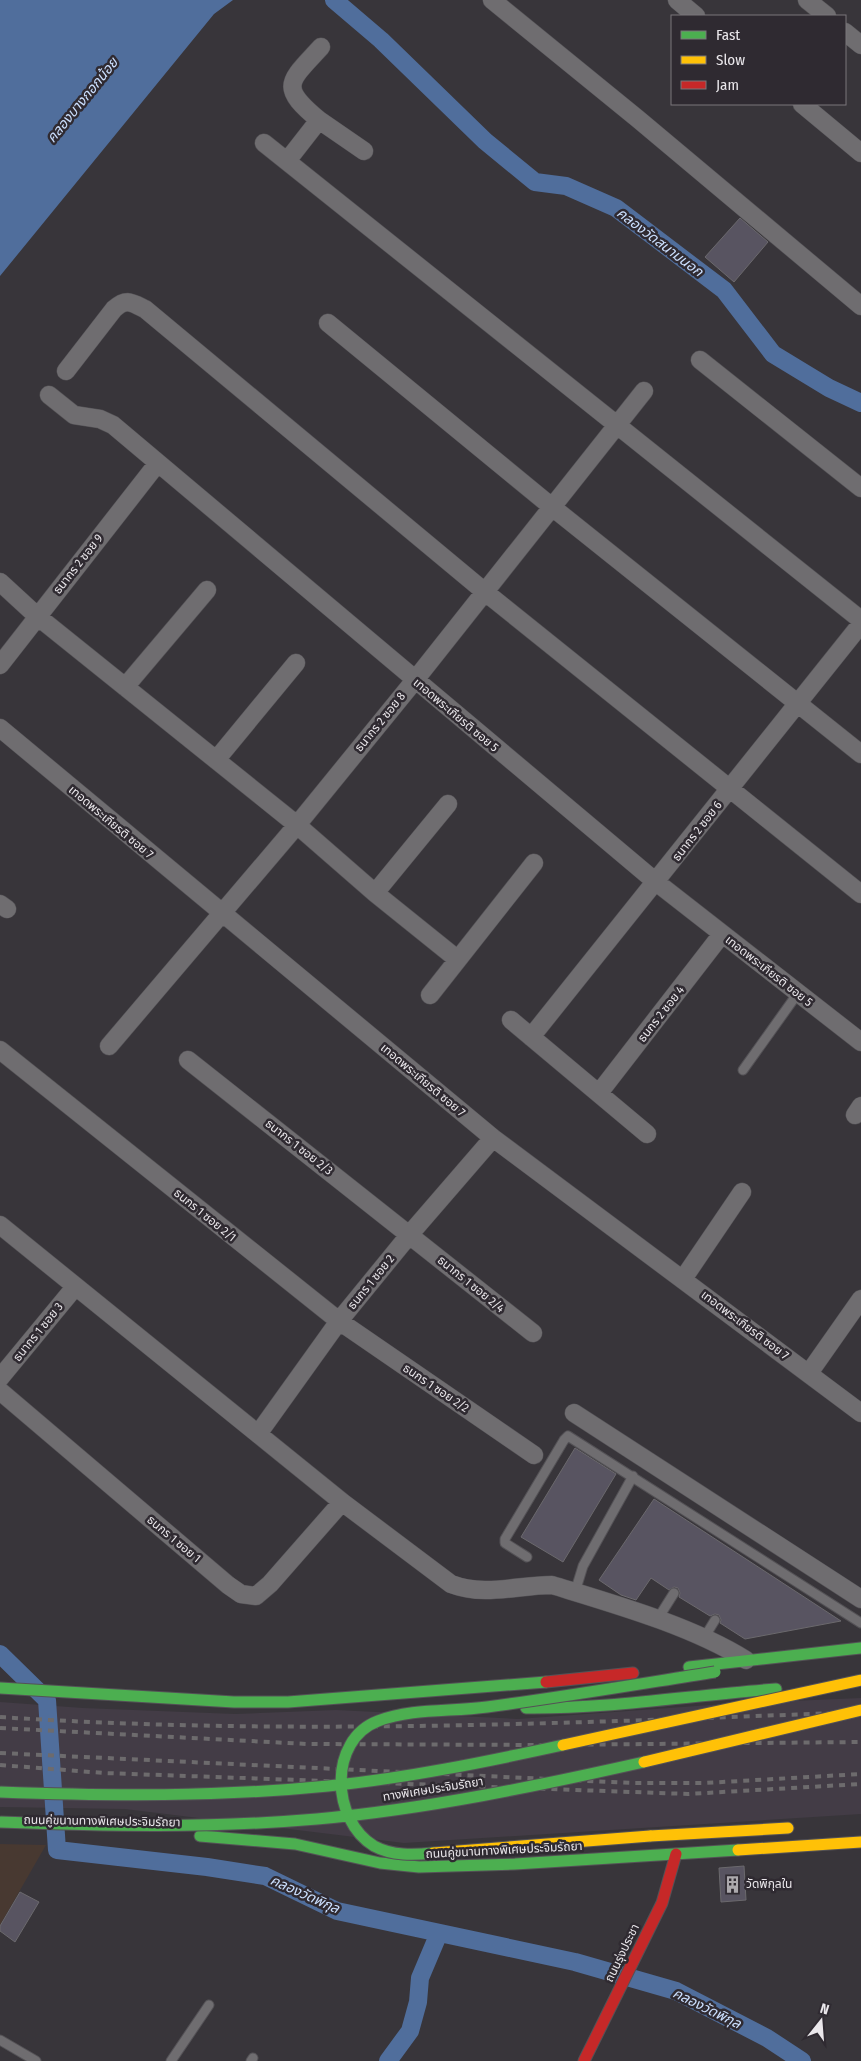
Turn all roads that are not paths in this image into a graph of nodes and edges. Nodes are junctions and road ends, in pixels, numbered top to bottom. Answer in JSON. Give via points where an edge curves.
{"nodes":[{"id":1,"x":492,"y":0,"type":"edge"},
{"id":2,"x":677,"y":0,"type":"edge"},
{"id":3,"x":808,"y":0,"type":"edge"},
{"id":4,"x":695,"y":15,"type":"edge"},
{"id":5,"x":826,"y":15,"type":"edge"},
{"id":6,"x":846,"y":33,"type":"edge"},
{"id":7,"x":321,"y":46,"type":"dead end"},
{"id":8,"x":861,"y":46,"type":"edge"},
{"id":9,"x":803,"y":105,"type":"edge"},
{"id":10,"x":319,"y":120,"type":"junction"},
{"id":11,"x":264,"y":143,"type":"dead end"},
{"id":12,"x":364,"y":151,"type":"dead end"},
{"id":13,"x":861,"y":153,"type":"edge"},
{"id":14,"x":286,"y":161,"type":"junction"},
{"id":15,"x":861,"y":306,"type":"edge"},
{"id":16,"x":328,"y":323,"type":"dead end"},
{"id":17,"x":700,"y":360,"type":"dead end"},
{"id":18,"x":66,"y":371,"type":"dead end"},
{"id":19,"x":644,"y":391,"type":"dead end"},
{"id":20,"x":49,"y":395,"type":"dead end"},
{"id":21,"x":618,"y":425,"type":"junction"},
{"id":22,"x":157,"y":464,"type":"junction"},
{"id":23,"x":861,"y":488,"type":"edge"},
{"id":24,"x":552,"y":507,"type":"junction"},
{"id":25,"x":0,"y":582,"type":"edge"},
{"id":26,"x":207,"y":590,"type":"dead end"},
{"id":27,"x":485,"y":592,"type":"junction"},
{"id":28,"x":37,"y":616,"type":"junction"},
{"id":29,"x":861,"y":622,"type":"edge"},
{"id":30,"x":296,"y":663,"type":"dead end"},
{"id":31,"x":0,"y":665,"type":"edge"},
{"id":32,"x":415,"y":680,"type":"junction"},
{"id":33,"x":125,"y":687,"type":"junction"},
{"id":34,"x":798,"y":702,"type":"junction"},
{"id":35,"x":0,"y":728,"type":"edge"},
{"id":36,"x":861,"y":754,"type":"edge"},
{"id":37,"x":216,"y":760,"type":"junction"},
{"id":38,"x":730,"y":788,"type":"junction"},
{"id":39,"x":448,"y":804,"type":"dead end"},
{"id":40,"x":296,"y":825,"type":"junction"},
{"id":41,"x":534,"y":863,"type":"dead end"},
{"id":42,"x":656,"y":882,"type":"junction"},
{"id":43,"x":376,"y":894,"type":"junction"},
{"id":44,"x":861,"y":894,"type":"edge"},
{"id":45,"x":221,"y":914,"type":"junction"},
{"id":46,"x":722,"y":934,"type":"junction"},
{"id":47,"x":457,"y":959,"type":"junction"},
{"id":48,"x":798,"y":993,"type":"junction"},
{"id":49,"x":430,"y":995,"type":"dead end"},
{"id":50,"x":511,"y":1020,"type":"dead end"},
{"id":51,"x":531,"y":1037,"type":"junction"},
{"id":52,"x":861,"y":1042,"type":"edge"},
{"id":53,"x":109,"y":1046,"type":"dead end"},
{"id":54,"x":0,"y":1050,"type":"edge"},
{"id":55,"x":188,"y":1060,"type":"dead end"},
{"id":56,"x":743,"y":1070,"type":"dead end"},
{"id":57,"x":599,"y":1093,"type":"junction"},
{"id":58,"x":647,"y":1134,"type":"dead end"},
{"id":59,"x":493,"y":1138,"type":"junction"},
{"id":60,"x":742,"y":1192,"type":"dead end"},
{"id":61,"x":0,"y":1225,"type":"edge"},
{"id":62,"x":410,"y":1234,"type":"junction"},
{"id":63,"x":683,"y":1280,"type":"junction"},
{"id":64,"x":75,"y":1287,"type":"junction"},
{"id":65,"x":861,"y":1299,"type":"edge"},
{"id":66,"x":338,"y":1321,"type":"junction"},
{"id":67,"x":533,"y":1333,"type":"dead end"},
{"id":68,"x":809,"y":1372,"type":"junction"},
{"id":69,"x":0,"y":1378,"type":"edge"},
{"id":70,"x":0,"y":1391,"type":"edge"},
{"id":71,"x":574,"y":1413,"type":"dead end"},
{"id":72,"x":861,"y":1413,"type":"edge"},
{"id":73,"x":258,"y":1434,"type":"junction"},
{"id":74,"x":534,"y":1455,"type":"dead end"},
{"id":75,"x":633,"y":1476,"type":"junction"},
{"id":76,"x":342,"y":1502,"type":"junction"},
{"id":77,"x":527,"y":1557,"type":"dead end"},
{"id":78,"x":575,"y":1592,"type":"junction"},
{"id":79,"x":674,"y":1593,"type":"dead end"},
{"id":80,"x":861,"y":1599,"type":"edge"},
{"id":81,"x":657,"y":1620,"type":"junction"},
{"id":82,"x":716,"y":1620,"type":"dead end"},
{"id":83,"x":861,"y":1623,"type":"edge"},
{"id":84,"x":704,"y":1638,"type":"junction"},
{"id":85,"x":861,"y":1648,"type":"edge"},
{"id":86,"x":841,"y":1649,"type":"junction"},
{"id":87,"x":746,"y":1660,"type":"junction"},
{"id":88,"x":816,"y":1665,"type":"dead end"},
{"id":89,"x":715,"y":1672,"type":"junction"},
{"id":90,"x":861,"y":1680,"type":"edge"},
{"id":91,"x":861,"y":1684,"type":"edge"},
{"id":92,"x":0,"y":1688,"type":"edge"},
{"id":93,"x":398,"y":1694,"type":"junction"},
{"id":94,"x":861,"y":1710,"type":"edge"},
{"id":95,"x":0,"y":1792,"type":"edge"},
{"id":96,"x":0,"y":1822,"type":"edge"},
{"id":97,"x":795,"y":1828,"type":"dead end"},
{"id":98,"x":0,"y":1834,"type":"edge"},
{"id":99,"x":861,"y":1842,"type":"edge"},
{"id":100,"x":676,"y":1854,"type":"junction"},
{"id":101,"x":209,"y":2005,"type":"dead end"},
{"id":102,"x":0,"y":2040,"type":"edge"},
{"id":103,"x":36,"y":2061,"type":"edge"},
{"id":104,"x":171,"y":2061,"type":"edge"},
{"id":105,"x":584,"y":2061,"type":"edge"}],
"edges":[{"from":1,"to":15,"type":"street"},
{"from":2,"to":4,"type":"street"},
{"from":3,"to":5,"type":"street"},
{"from":6,"to":8,"type":"street"},
{"from":7,"to":10,"type":"street","via":[[292,83],[292,92],[297,100]]},
{"from":9,"to":13,"type":"street"},
{"from":10,"to":12,"type":"street"},
{"from":10,"to":14,"type":"street"},
{"from":11,"to":14,"type":"street"},
{"from":14,"to":21,"type":"street"},
{"from":16,"to":24,"type":"street"},
{"from":17,"to":23,"type":"street"},
{"from":18,"to":27,"type":"street","via":[[114,308],[129,302],[145,309]]},
{"from":19,"to":21,"type":"street","name":"ธนากร 2 ซอย 8"},
{"from":20,"to":22,"type":"street","name":"เทอดพระเกียรติ ซอย 5","via":[[74,415],[100,418]]},
{"from":21,"to":24,"type":"street","name":"ธนากร 2 ซอย 8"},
{"from":21,"to":29,"type":"street"},
{"from":22,"to":28,"type":"street","name":"ธนากร 2 ซอย 9"},
{"from":22,"to":32,"type":"street","name":"เทอดพระเกียรติ ซอย 5"},
{"from":24,"to":27,"type":"street","name":"ธนากร 2 ซอย 8"},
{"from":24,"to":34,"type":"street"},
{"from":25,"to":28,"type":"street"},
{"from":26,"to":33,"type":"street"},
{"from":27,"to":32,"type":"street","name":"ธนากร 2 ซอย 8"},
{"from":27,"to":38,"type":"street"},
{"from":28,"to":31,"type":"street","name":"ธนากร 2 ซอย 9"},
{"from":28,"to":33,"type":"street"},
{"from":29,"to":34,"type":"street","name":"ธนากร 2 ซอย 6"},
{"from":30,"to":37,"type":"street"},
{"from":32,"to":40,"type":"street","name":"ธนากร 2 ซอย 8"},
{"from":32,"to":42,"type":"street","name":"เทอดพระเกียรติ ซอย 5"},
{"from":33,"to":37,"type":"street"},
{"from":34,"to":36,"type":"street"},
{"from":34,"to":38,"type":"street","name":"ธนากร 2 ซอย 6"},
{"from":35,"to":45,"type":"street","name":"เทอดพระเกียรติ ซอย 7"},
{"from":37,"to":40,"type":"street"},
{"from":38,"to":42,"type":"street","name":"ธนากร 2 ซอย 6"},
{"from":38,"to":44,"type":"street"},
{"from":39,"to":43,"type":"street"},
{"from":40,"to":43,"type":"street"},
{"from":40,"to":45,"type":"street","name":"ธนากร 2 ซอย 8"},
{"from":41,"to":47,"type":"street"},
{"from":42,"to":46,"type":"street","name":"เทอดพระเกียรติ ซอย 5"},
{"from":42,"to":51,"type":"street","name":"ธนากร 2 ซอย 6"},
{"from":43,"to":47,"type":"street"},
{"from":45,"to":53,"type":"street","name":"ธนากร 2 ซอย 8"},
{"from":45,"to":59,"type":"street","name":"เทอดพระเกียรติ ซอย 7"},
{"from":46,"to":48,"type":"street","name":"เทอดพระเกียรติ ซอย 5"},
{"from":46,"to":57,"type":"street","name":"ธนกร 2 ซอย 4"},
{"from":47,"to":49,"type":"street"},
{"from":48,"to":52,"type":"street","name":"เทอดพระเกียรติ ซอย 5"},
{"from":48,"to":56,"type":"lane"},
{"from":50,"to":51,"type":"street"},
{"from":51,"to":57,"type":"street"},
{"from":54,"to":66,"type":"street","name":"ธนกร 1 ซอย 2/1"},
{"from":55,"to":62,"type":"street","name":"ธนากร 1 ซอย 2/3"},
{"from":57,"to":58,"type":"street"},
{"from":59,"to":62,"type":"street","name":"ธนกร 1 ซอย 2"},
{"from":59,"to":63,"type":"street","name":"เทอดพระเกียรติ ซอย 7"},
{"from":60,"to":63,"type":"street"},
{"from":61,"to":64,"type":"street"},
{"from":62,"to":66,"type":"street","name":"ธนกร 1 ซอย 2"},
{"from":62,"to":67,"type":"street","name":"ธนากร 1 ซอย 2/4"},
{"from":63,"to":68,"type":"street","name":"เทอดพระเกียรติ ซอย 7"},
{"from":64,"to":69,"type":"street","name":"ธนากร 1 ซอย 3"},
{"from":64,"to":73,"type":"street"},
{"from":65,"to":68,"type":"street"},
{"from":66,"to":73,"type":"street","name":"ธนกร 1 ซอย 2"},
{"from":66,"to":74,"type":"street","name":"ธนกร 1 ซอย 2/2"},
{"from":68,"to":72,"type":"street","name":"เทอดพระเกียรติ ซอย 7"},
{"from":70,"to":76,"type":"street","name":"ธนกร 1 ซอย 1","via":[[241,1594],[256,1596],[270,1584]]},
{"from":71,"to":80,"type":"street"},
{"from":73,"to":76,"type":"street"},
{"from":75,"to":77,"type":"lane","via":[[575,1439],[566,1437],[505,1539],[505,1543]]},
{"from":75,"to":78,"type":"lane","via":[[583,1566]]},
{"from":75,"to":83,"type":"lane"},
{"from":76,"to":78,"type":"street","via":[[457,1587],[484,1592],[552,1585]]},
{"from":78,"to":81,"type":"street"},
{"from":79,"to":81,"type":"lane"},
{"from":81,"to":84,"type":"street"},
{"from":82,"to":84,"type":"lane"},
{"from":84,"to":87,"type":"street"},
{"from":85,"to":86,"type":"main road"},
{"from":86,"to":87,"type":"main road"},
{"from":86,"to":89,"type":"main road"},
{"from":87,"to":93,"type":"main road","via":[[592,1678]]},
{"from":88,"to":89,"type":"main road"},
{"from":89,"to":97,"type":"main road","bridge":true,"via":[[390,1718],[366,1726],[354,1738],[342,1767],[340,1784],[344,1805],[351,1823],[361,1836],[386,1851],[402,1854]]},
{"from":90,"to":95,"type":"main road","name":"ทางพิเศษประจิมรัถยา","bridge":true,"via":[[436,1771],[249,1792],[152,1796]]},
{"from":91,"to":93,"type":"main road","via":[[757,1690],[560,1710],[477,1705]]},
{"from":92,"to":93,"type":"main road","via":[[234,1702],[288,1702]]},
{"from":94,"to":96,"type":"main road","name":"ทางพิเศษประจิมรัถยา","bridge":true,"via":[[557,1781],[470,1799],[363,1814],[256,1824],[136,1826]]},
{"from":98,"to":100,"type":"main road","name":"ถนนคู่ขนานทางพิเศษประจิมรัถยา","via":[[225,1837],[295,1844],[380,1863],[419,1868]]},
{"from":99,"to":100,"type":"main road","name":"ถนนคู่ขนานทางพิเศษประจิมรัถยา"},
{"from":100,"to":105,"type":"main road","name":"ถนนรุ่งประชา","via":[[662,1903]]},
{"from":101,"to":104,"type":"lane"},
{"from":102,"to":103,"type":"lane"}]}
